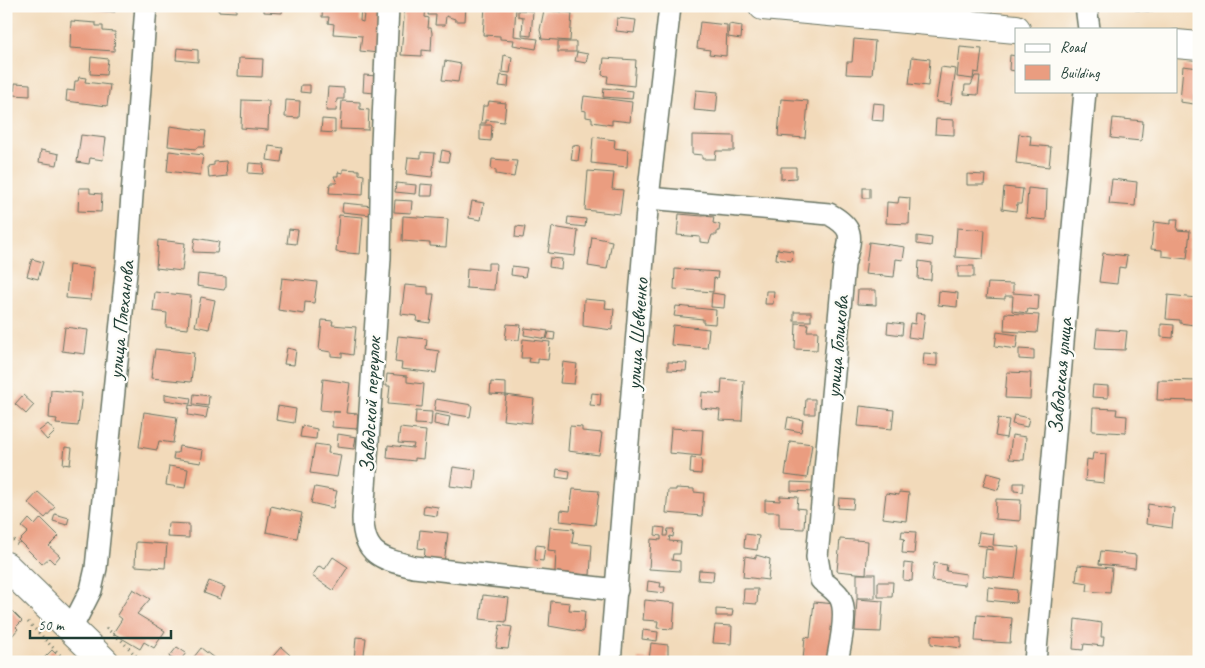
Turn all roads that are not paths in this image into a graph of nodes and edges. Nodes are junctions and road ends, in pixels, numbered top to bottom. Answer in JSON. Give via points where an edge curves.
{"nodes":[{"id":1,"x":146,"y":6,"type":"edge"},
{"id":2,"x":388,"y":6,"type":"edge"},
{"id":3,"x":670,"y":6,"type":"edge"},
{"id":4,"x":763,"y":6,"type":"edge"},
{"id":5,"x":1086,"y":6,"type":"edge"},
{"id":6,"x":1089,"y":28,"type":"edge"},
{"id":7,"x":1015,"y":29,"type":"edge"},
{"id":8,"x":1178,"y":44,"type":"edge"},
{"id":9,"x":1199,"y":46,"type":"edge"},
{"id":10,"x":1085,"y":92,"type":"edge"},
{"id":11,"x":648,"y":198,"type":"junction"},
{"id":12,"x":6,"y":566,"type":"edge"},
{"id":13,"x":617,"y":590,"type":"junction"},
{"id":14,"x":72,"y":629,"type":"junction"},
{"id":15,"x":106,"y":662,"type":"edge"},
{"id":16,"x":610,"y":662,"type":"edge"},
{"id":17,"x":837,"y":662,"type":"edge"},
{"id":18,"x":1035,"y":662,"type":"edge"}],
"edges":[{"from":1,"to":14,"type":"street","name":"улица Плеханова","via":[[127,263],[96,568],[91,590]]},
{"from":2,"to":13,"type":"street","name":"Заводской переулок","via":[[380,258],[363,518],[367,545],[389,560],[414,567]]},
{"from":3,"to":11,"type":"street","name":"улица Шевченко"},
{"from":4,"to":7,"type":"street"},
{"from":5,"to":6,"type":"street"},
{"from":8,"to":9,"type":"street"},
{"from":10,"to":18,"type":"street","name":"Заводская улица"},
{"from":11,"to":13,"type":"street","name":"улица Шевченко"},
{"from":11,"to":17,"type":"street","name":"улица Голикова","via":[[829,214],[844,223],[850,238],[844,265],[818,557],[821,580],[838,594],[844,610]]},
{"from":12,"to":14,"type":"street"},
{"from":13,"to":16,"type":"street","name":"улица Шевченко"},
{"from":14,"to":15,"type":"street"}]}
